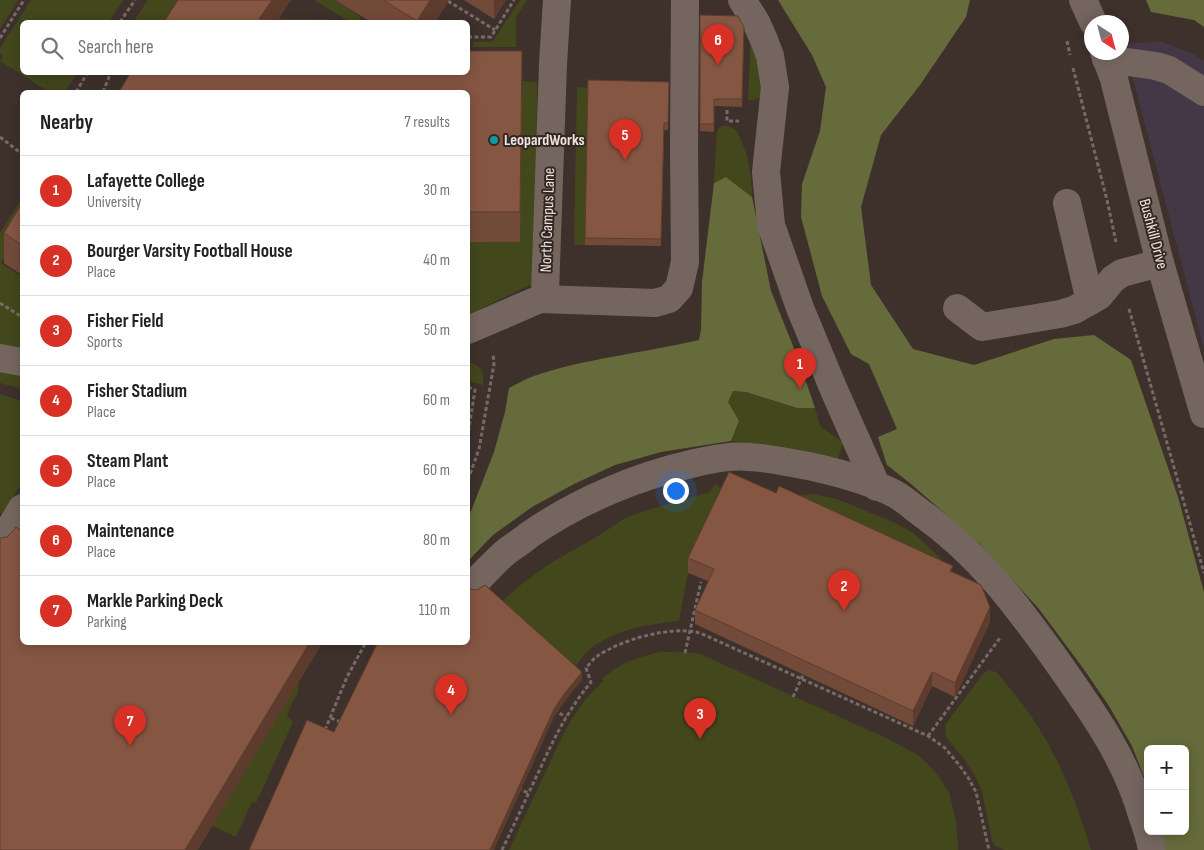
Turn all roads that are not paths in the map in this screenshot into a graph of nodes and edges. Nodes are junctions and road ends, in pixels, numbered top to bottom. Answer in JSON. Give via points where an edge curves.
{"nodes":[{"id":1,"x":557,"y":0,"type":"edge"},
{"id":2,"x":685,"y":0,"type":"edge"},
{"id":3,"x":742,"y":0,"type":"edge"},
{"id":4,"x":1083,"y":0,"type":"edge"},
{"id":5,"x":1089,"y":15,"type":"edge"},
{"id":6,"x":1107,"y":60,"type":"edge"},
{"id":7,"x":1125,"y":60,"type":"edge"},
{"id":8,"x":1204,"y":92,"type":"edge"},
{"id":9,"x":1067,"y":203,"type":"dead end"},
{"id":10,"x":1160,"y":263,"type":"junction"},
{"id":11,"x":540,"y":299,"type":"junction"},
{"id":12,"x":1090,"y":301,"type":"junction"},
{"id":13,"x":957,"y":308,"type":"dead end"},
{"id":14,"x":470,"y":329,"type":"edge"},
{"id":15,"x":0,"y":358,"type":"edge"},
{"id":16,"x":20,"y":362,"type":"edge"},
{"id":17,"x":1202,"y":399,"type":"edge"},
{"id":18,"x":877,"y":487,"type":"junction"},
{"id":19,"x":20,"y":511,"type":"edge"},
{"id":20,"x":0,"y":544,"type":"edge"},
{"id":21,"x":474,"y":583,"type":"dead end"},
{"id":22,"x":1152,"y":850,"type":"edge"}],
"edges":[{"from":1,"to":11,"type":"street","name":"North Campus Lane","via":[[545,292]]},
{"from":2,"to":11,"type":"street","via":[[685,262],[679,288],[669,299],[655,303]]},
{"from":3,"to":18,"type":"street","via":[[764,40],[775,86],[766,172],[771,225],[800,308]]},
{"from":4,"to":5,"type":"street"},
{"from":6,"to":10,"type":"street","name":"Bushkill Drive"},
{"from":7,"to":8,"type":"street","via":[[1169,70]]},
{"from":9,"to":12,"type":"street"},
{"from":10,"to":12,"type":"street","via":[[1122,273]]},
{"from":10,"to":17,"type":"street","name":"Bushkill Drive"},
{"from":11,"to":14,"type":"street"},
{"from":12,"to":13,"type":"street","via":[[1060,314],[982,327]]},
{"from":15,"to":16,"type":"street"},
{"from":18,"to":21,"type":"street","via":[[835,472],[749,457],[715,459],[671,468],[586,502],[547,523],[508,551]]},
{"from":18,"to":22,"type":"street","via":[[896,494],[953,538],[998,582],[1020,610],[1104,730],[1126,771]]},
{"from":19,"to":20,"type":"street"}]}
